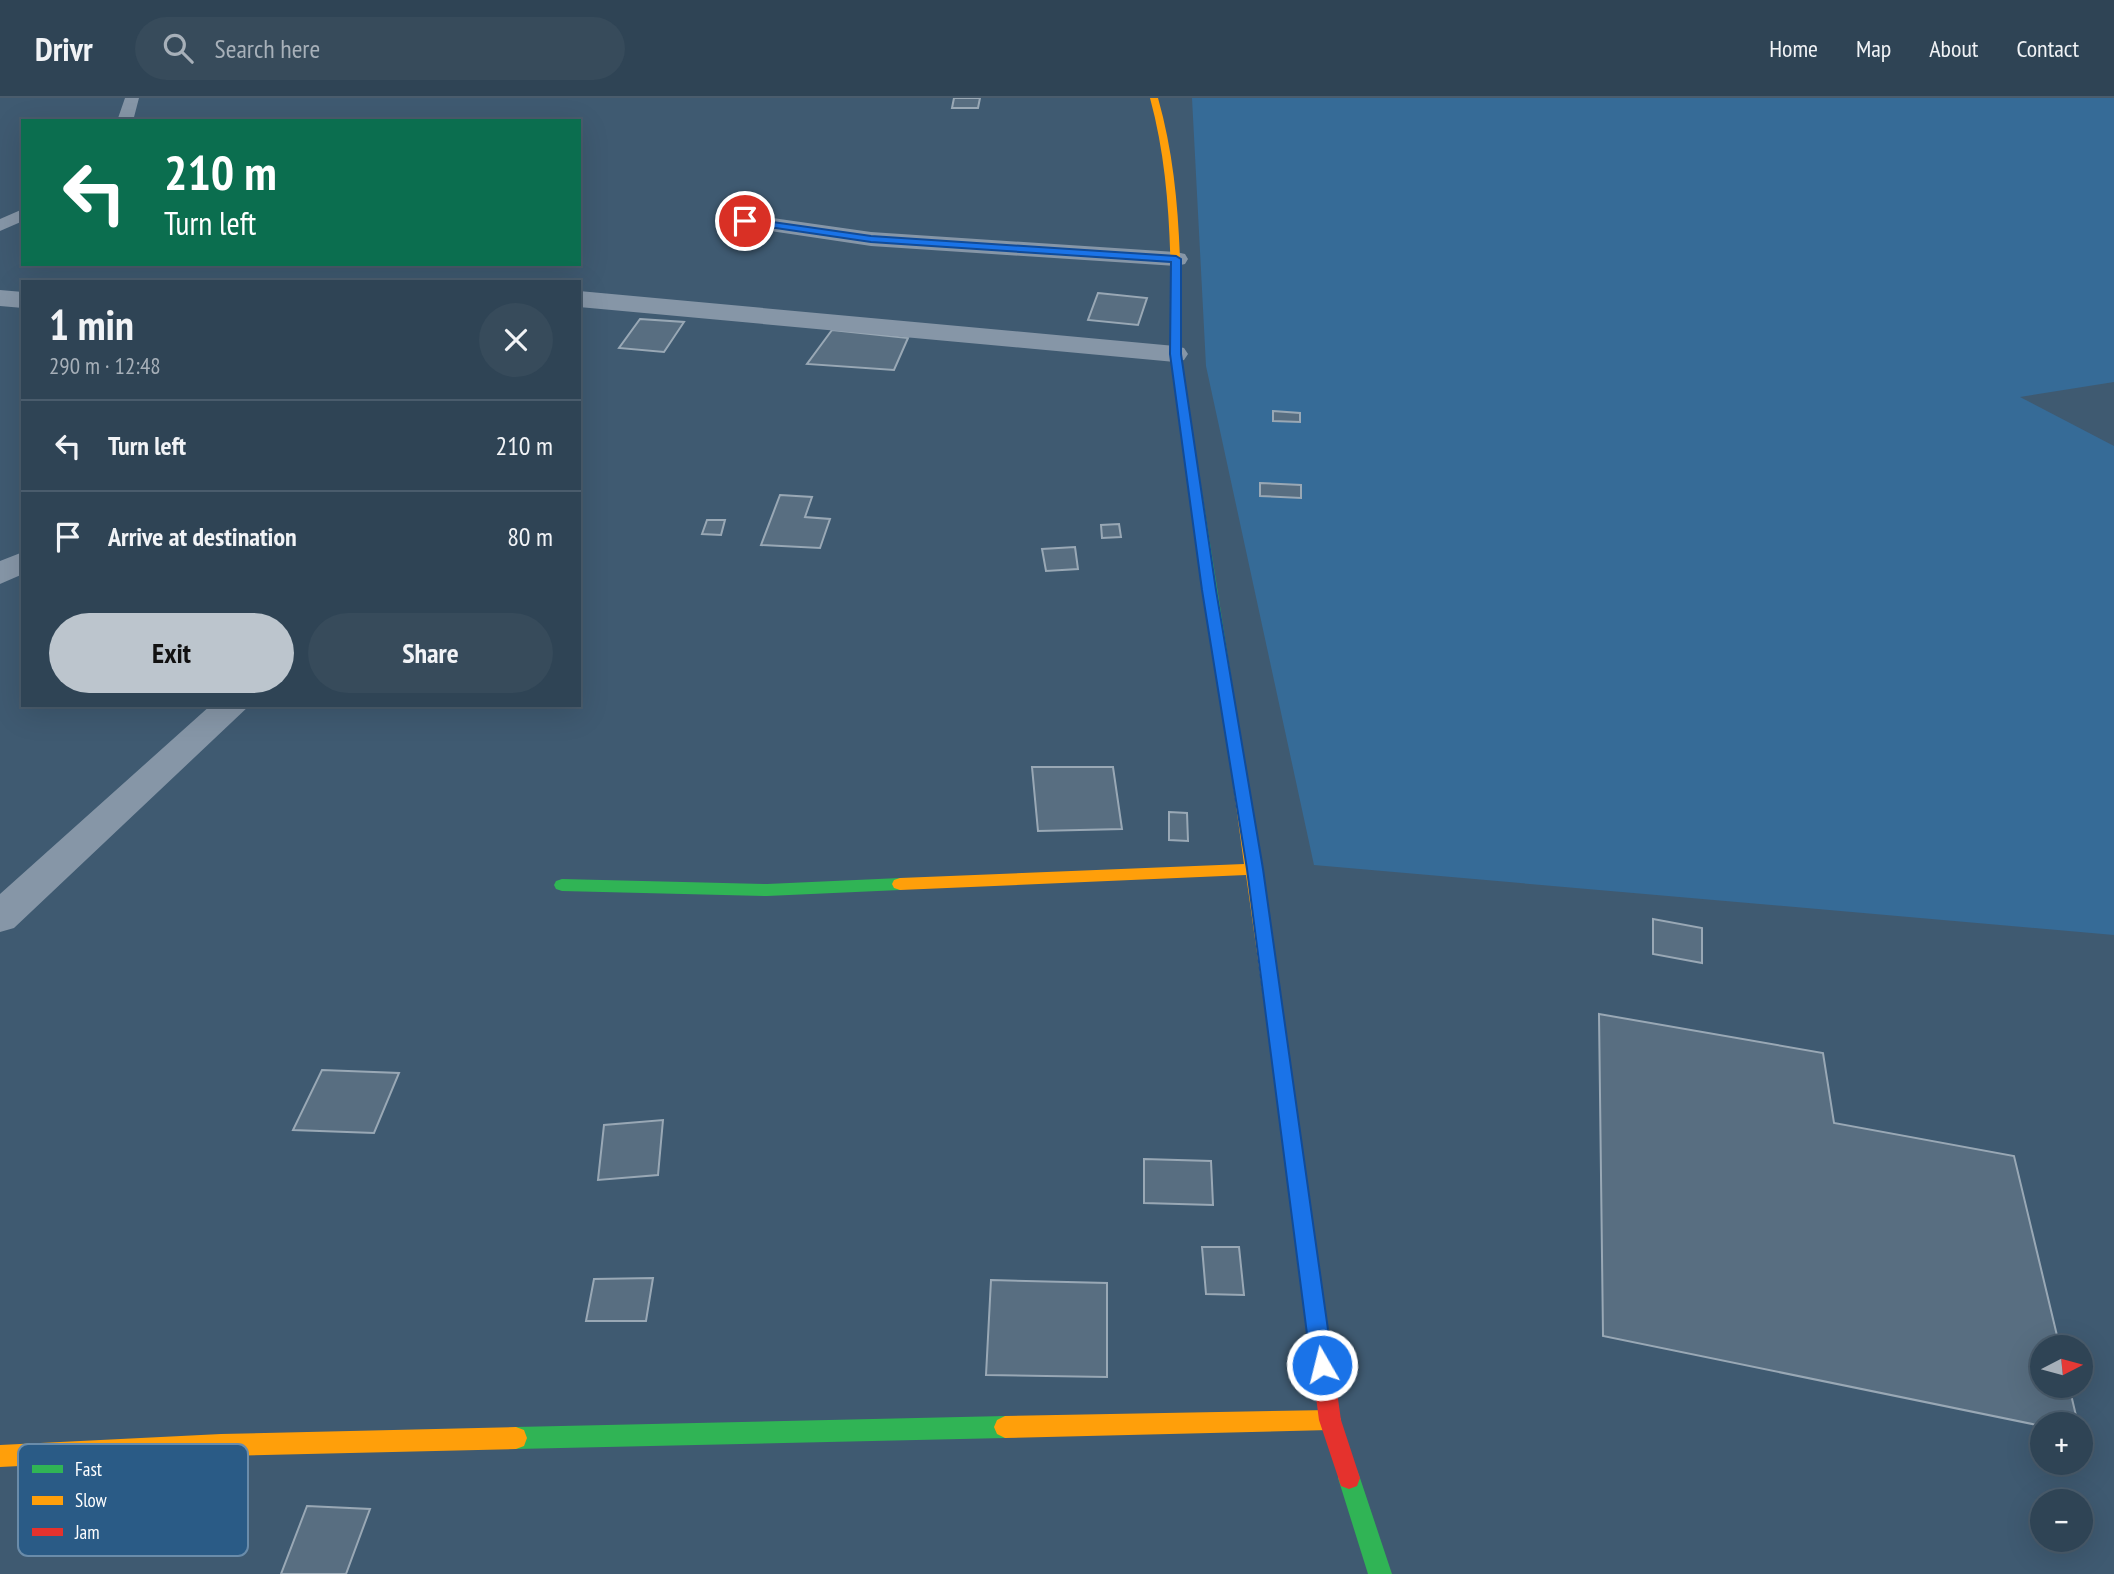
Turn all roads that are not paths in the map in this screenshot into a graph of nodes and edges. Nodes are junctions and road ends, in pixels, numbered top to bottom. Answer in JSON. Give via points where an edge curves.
{"nodes":[{"id":1,"x":132,"y":98,"type":"edge"},
{"id":2,"x":1154,"y":98,"type":"edge"},
{"id":3,"x":126,"y":119,"type":"edge"},
{"id":4,"x":21,"y":215,"type":"edge"},
{"id":5,"x":745,"y":221,"type":"dead end"},
{"id":6,"x":0,"y":226,"type":"edge"},
{"id":7,"x":1176,"y":259,"type":"junction"},
{"id":8,"x":0,"y":298,"type":"edge"},
{"id":9,"x":581,"y":299,"type":"edge"},
{"id":10,"x":21,"y":300,"type":"edge"},
{"id":11,"x":1175,"y":354,"type":"junction"},
{"id":12,"x":21,"y":562,"type":"edge"},
{"id":13,"x":0,"y":574,"type":"edge"},
{"id":14,"x":231,"y":707,"type":"edge"},
{"id":15,"x":1255,"y":869,"type":"junction"},
{"id":16,"x":562,"y":885,"type":"dead end"},
{"id":17,"x":0,"y":918,"type":"edge"},
{"id":18,"x":1330,"y":1420,"type":"junction"},
{"id":19,"x":248,"y":1444,"type":"edge"},
{"id":20,"x":18,"y":1455,"type":"edge"},
{"id":21,"x":0,"y":1456,"type":"edge"},
{"id":22,"x":1380,"y":1574,"type":"edge"}],
"edges":[{"from":1,"to":3,"type":"lane"},
{"from":2,"to":7,"type":"street","via":[[1163,130]]},
{"from":4,"to":6,"type":"lane"},
{"from":5,"to":7,"type":"street","via":[[871,239]]},
{"from":7,"to":11,"type":"street"},
{"from":8,"to":10,"type":"street"},
{"from":9,"to":11,"type":"street"},
{"from":11,"to":15,"type":"street"},
{"from":12,"to":13,"type":"street"},
{"from":14,"to":17,"type":"street"},
{"from":15,"to":16,"type":"street","via":[[767,890]]},
{"from":15,"to":18,"type":"street"},
{"from":18,"to":19,"type":"street"},
{"from":18,"to":22,"type":"street"},
{"from":20,"to":21,"type":"street"}]}
